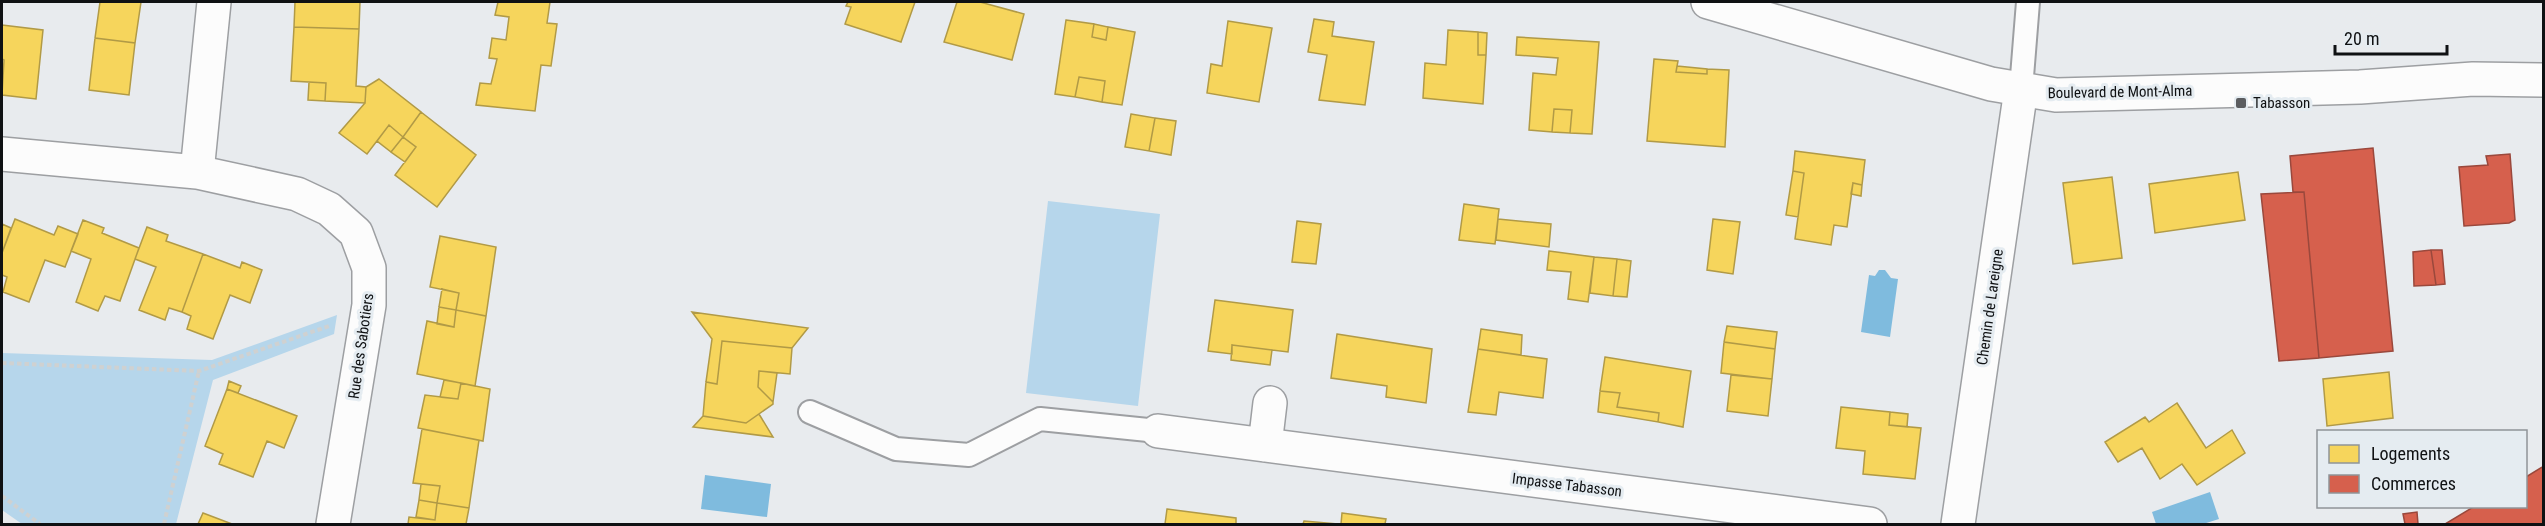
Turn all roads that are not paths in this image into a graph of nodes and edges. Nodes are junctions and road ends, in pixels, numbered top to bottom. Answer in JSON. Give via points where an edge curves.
{"nodes":[{"id":1,"x":214,"y":2,"type":"edge"},
{"id":2,"x":1708,"y":2,"type":"edge"},
{"id":3,"x":2028,"y":2,"type":"edge"},
{"id":4,"x":2544,"y":61,"type":"edge"},
{"id":5,"x":2473,"y":79,"type":"junction"},
{"id":6,"x":2544,"y":80,"type":"edge"},
{"id":7,"x":2021,"y":89,"type":"junction"},
{"id":8,"x":2,"y":154,"type":"edge"},
{"id":9,"x":197,"y":172,"type":"junction"},
{"id":10,"x":1270,"y":403,"type":"dead end"},
{"id":11,"x":810,"y":412,"type":"dead end"},
{"id":12,"x":1158,"y":431,"type":"joint"},
{"id":13,"x":1265,"y":445,"type":"junction"},
{"id":14,"x":333,"y":525,"type":"edge"},
{"id":15,"x":1870,"y":525,"type":"edge"},
{"id":16,"x":1958,"y":525,"type":"edge"}],
"edges":[{"from":1,"to":9,"type":"street"},
{"from":2,"to":7,"type":"street","name":"Boulevard de Mont-Alma","via":[[1991,84]]},
{"from":3,"to":7,"type":"lane"},
{"from":4,"to":5,"type":"street","name":"Boulevard de Mont-Alma"},
{"from":5,"to":6,"type":"street","name":"Boulevard de Mont-Alma"},
{"from":5,"to":7,"type":"street","name":"Boulevard de Mont-Alma","via":[[2360,87],[2073,94]]},
{"from":7,"to":16,"type":"street","name":"Chemin de Lareigne"},
{"from":8,"to":9,"type":"street","name":"Rue des Sabotiers"},
{"from":9,"to":14,"type":"street","name":"Rue des Sabotiers","via":[[297,194],[329,209],[356,233],[369,268],[368,313]]},
{"from":10,"to":13,"type":"street"},
{"from":11,"to":12,"type":"lane","via":[[896,449],[969,455],[1040,419]]},
{"from":12,"to":13,"type":"street","name":"Impasse Tabasson"},
{"from":13,"to":15,"type":"street","name":"Impasse Tabasson"}]}
